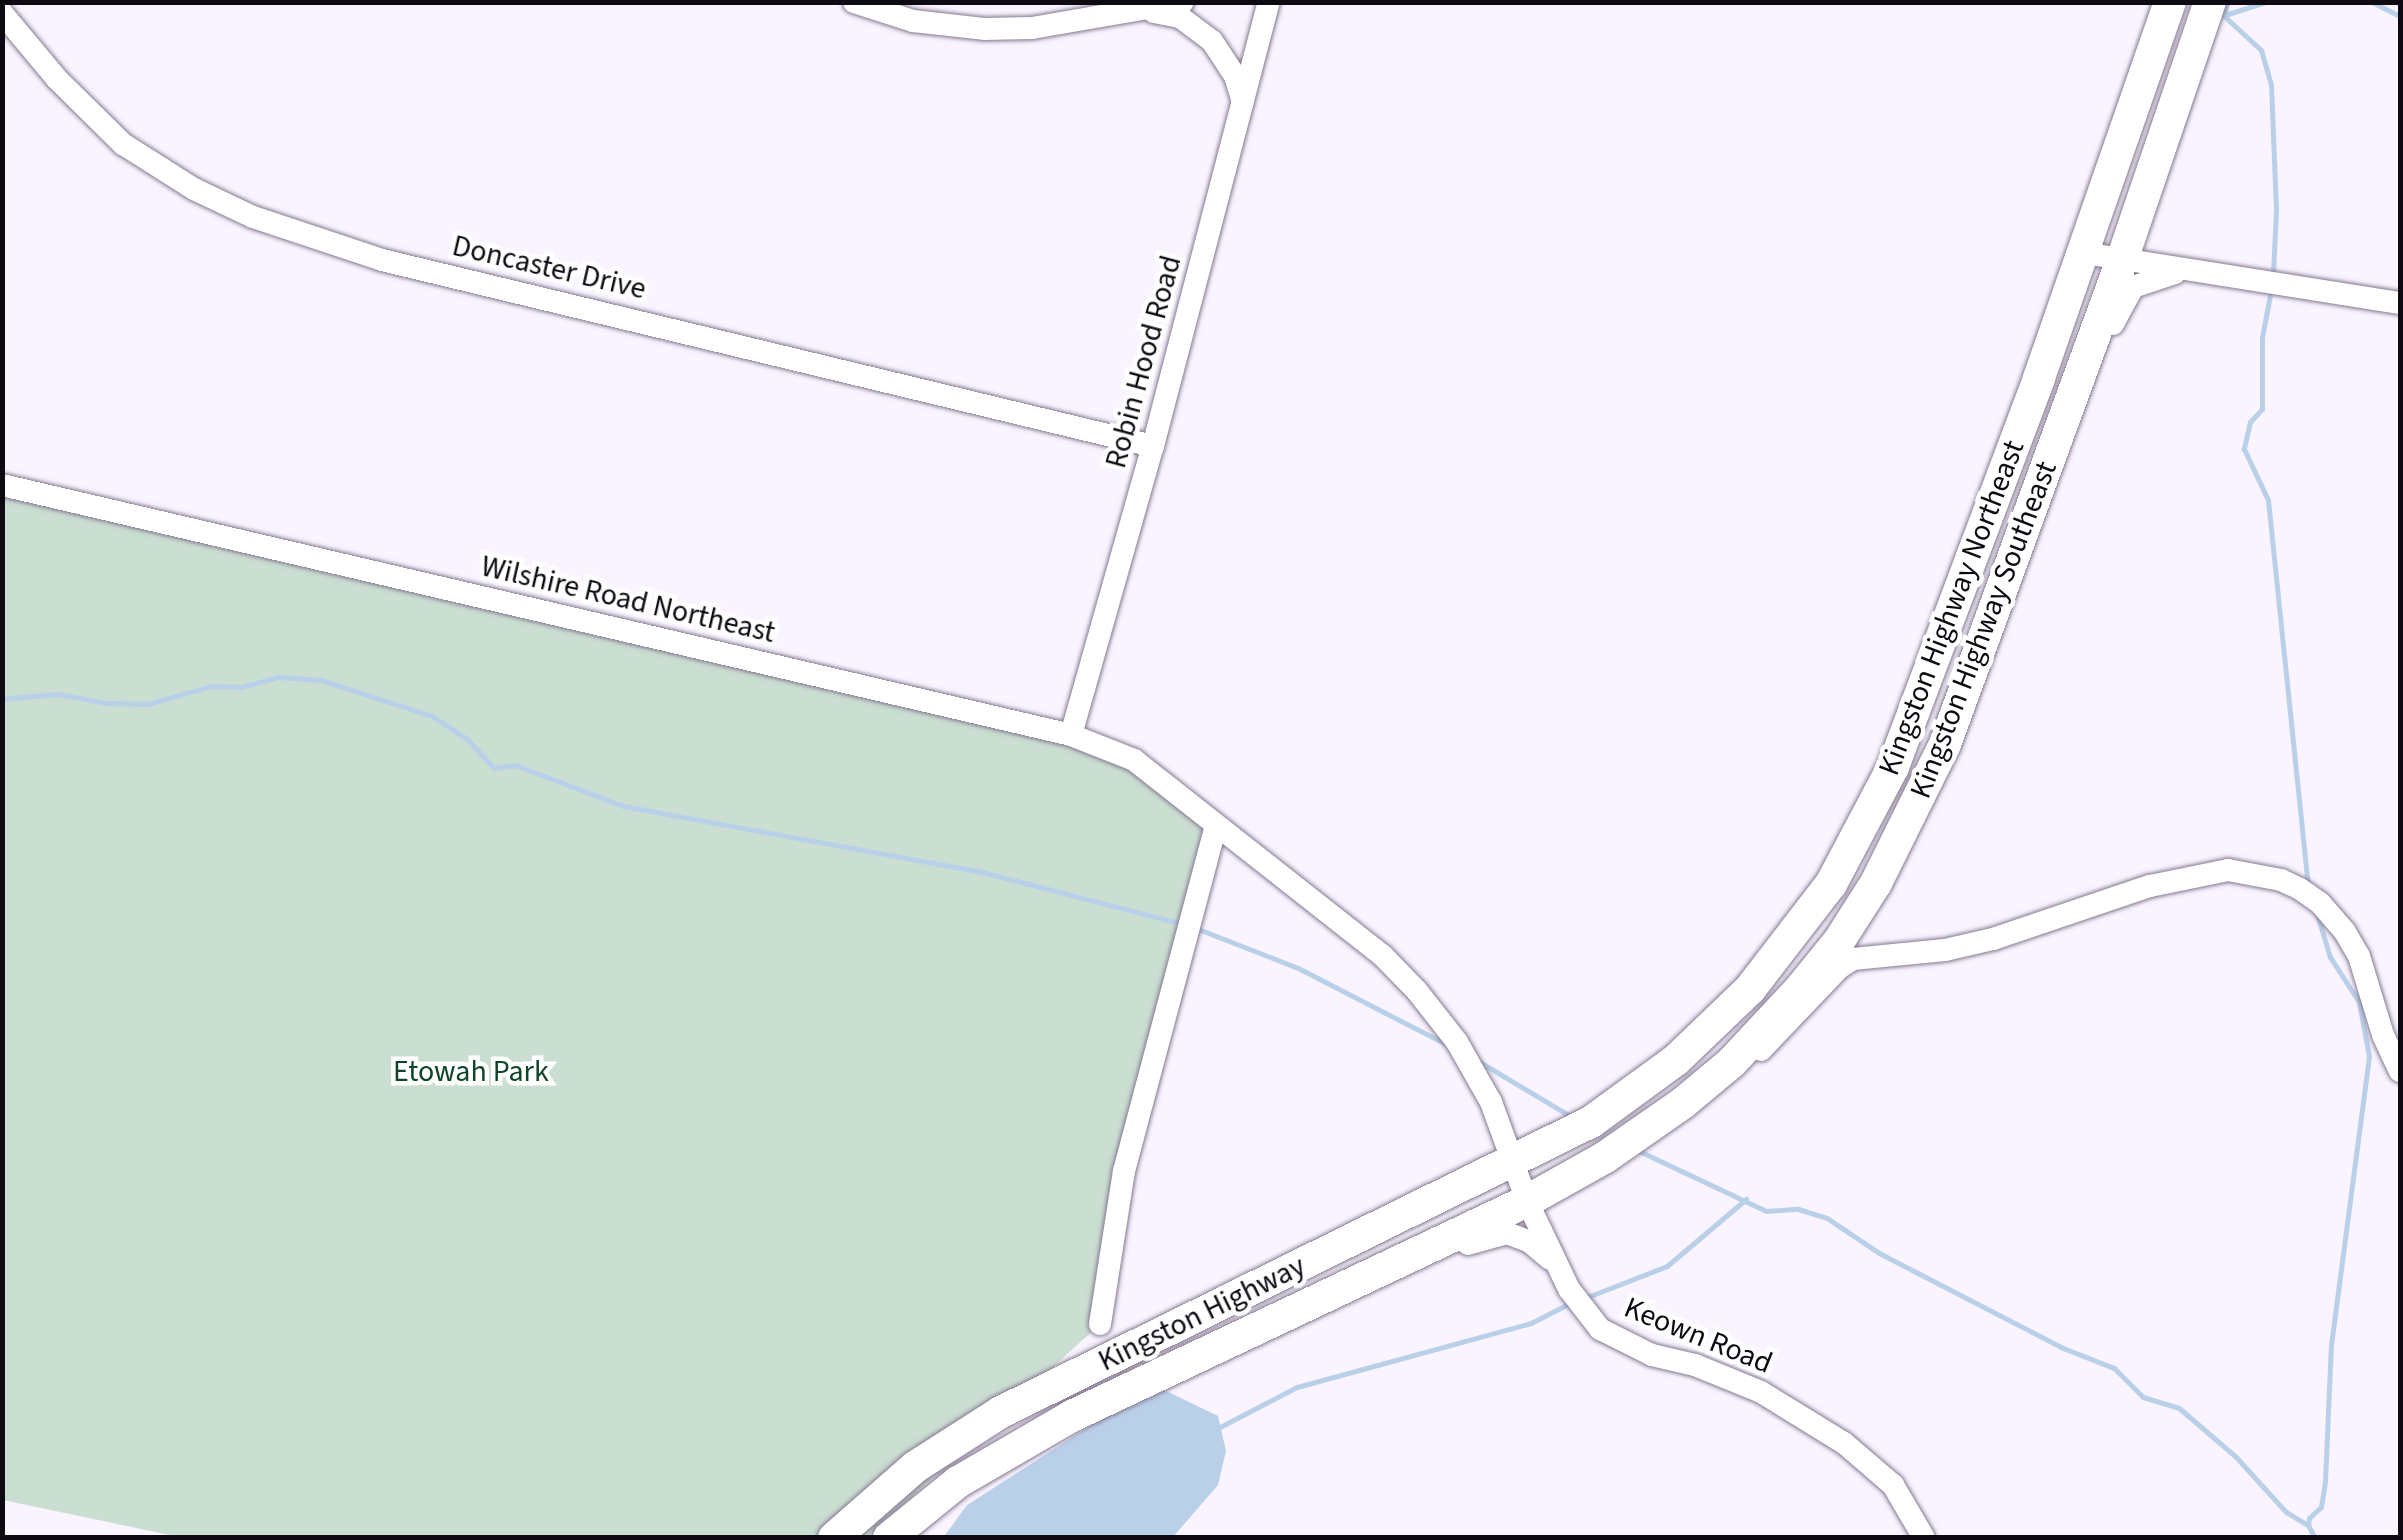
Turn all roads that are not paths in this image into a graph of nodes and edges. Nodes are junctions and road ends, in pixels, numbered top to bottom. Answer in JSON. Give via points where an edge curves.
{"nodes":[{"id":1,"x":854,"y":2,"type":"edge"},
{"id":2,"x":1183,"y":2,"type":"edge"},
{"id":3,"x":1269,"y":2,"type":"edge"},
{"id":4,"x":2170,"y":2,"type":"edge"},
{"id":5,"x":2210,"y":2,"type":"edge"},
{"id":6,"x":1141,"y":9,"type":"junction"},
{"id":7,"x":2,"y":12,"type":"edge"},
{"id":8,"x":1243,"y":102,"type":"junction"},
{"id":9,"x":2084,"y":254,"type":"junction"},
{"id":10,"x":2122,"y":260,"type":"junction"},
{"id":11,"x":2186,"y":270,"type":"junction"},
{"id":12,"x":2400,"y":303,"type":"edge"},
{"id":13,"x":1153,"y":446,"type":"junction"},
{"id":14,"x":2044,"y":472,"type":"junction"},
{"id":15,"x":2,"y":484,"type":"edge"},
{"id":16,"x":1071,"y":735,"type":"junction"},
{"id":17,"x":1216,"y":826,"type":"junction"},
{"id":18,"x":1868,"y":896,"type":"junction"},
{"id":19,"x":1893,"y":952,"type":"junction"},
{"id":20,"x":2400,"y":1071,"type":"edge"},
{"id":21,"x":1692,"y":1096,"type":"junction"},
{"id":22,"x":1590,"y":1122,"type":"joint"},
{"id":23,"x":1604,"y":1158,"type":"joint"},
{"id":24,"x":1514,"y":1163,"type":"junction"},
{"id":25,"x":1527,"y":1201,"type":"junction"},
{"id":26,"x":1557,"y":1264,"type":"junction"},
{"id":27,"x":1319,"y":1298,"type":"junction"},
{"id":28,"x":1100,"y":1324,"type":"dead end"},
{"id":29,"x":834,"y":1538,"type":"edge"},
{"id":30,"x":889,"y":1538,"type":"edge"},
{"id":31,"x":1924,"y":1538,"type":"edge"}],
"edges":[{"from":1,"to":6,"type":"street","via":[[913,22],[984,29],[1032,28]]},
{"from":2,"to":6,"type":"street"},
{"from":3,"to":8,"type":"street","name":"Robin Hood Road"},
{"from":4,"to":9,"type":"main road","name":"Kingston Highway Northeast"},
{"from":5,"to":10,"type":"main road","name":"Kingston Highway Southeast"},
{"from":6,"to":8,"type":"street","via":[[1180,17],[1212,41]]},
{"from":7,"to":13,"type":"street","name":"Doncaster Drive","via":[[57,79],[124,144],[252,218],[382,260]]},
{"from":8,"to":13,"type":"street","name":"Robin Hood Road"},
{"from":9,"to":10,"type":"street"},
{"from":9,"to":22,"type":"main road","name":"Kingston Highway Northeast","via":[[1907,734],[1832,884],[1726,1014]]},
{"from":10,"to":11,"type":"street"},
{"from":10,"to":14,"type":"main road","name":"Kingston Highway Southeast"},
{"from":11,"to":12,"type":"street"},
{"from":11,"to":14,"type":"street","via":[[2142,281],[2122,301],[2092,379]]},
{"from":13,"to":16,"type":"street","name":"Robin Hood Road"},
{"from":14,"to":18,"type":"main road","name":"Kingston Highway Southeast","via":[[1938,760]]},
{"from":15,"to":16,"type":"street","name":"Wilshire Road Northeast"},
{"from":16,"to":17,"type":"street","name":"Wilshire Road Northeast","via":[[1134,760]]},
{"from":17,"to":24,"type":"street","name":"Wilshire Road Northeast","via":[[1366,942],[1417,991],[1491,1102]]},
{"from":17,"to":28,"type":"street","via":[[1120,1186]]},
{"from":18,"to":19,"type":"street","via":[[1864,928],[1870,940]]},
{"from":18,"to":21,"type":"main road","name":"Kingston Highway Southeast","via":[[1800,989]]},
{"from":19,"to":20,"type":"street","via":[[1993,939],[2196,875],[2228,870],[2281,880],[2320,903],[2345,932]]},
{"from":19,"to":21,"type":"street","via":[[1839,968],[1783,1031]]},
{"from":21,"to":23,"type":"main road","name":"Kingston Highway Southeast"},
{"from":22,"to":24,"type":"main road","name":"Kingston Highway"},
{"from":23,"to":25,"type":"main road","name":"Kingston Highway"},
{"from":24,"to":25,"type":"street","name":"Wilshire Road Northeast"},
{"from":24,"to":29,"type":"main road","name":"Kingston Highway","via":[[1001,1412],[915,1468]]},
{"from":25,"to":26,"type":"street","name":"Keown Road"},
{"from":25,"to":27,"type":"main road","name":"Kingston Highway"},
{"from":26,"to":27,"type":"street","via":[[1519,1236],[1495,1234],[1423,1267]]},
{"from":26,"to":31,"type":"street","name":"Keown Road","via":[[1584,1312],[1620,1342],[1726,1376],[1844,1443],[1893,1485]]},
{"from":27,"to":30,"type":"main road","name":"Kingston Highway","via":[[1011,1449]]}]}
